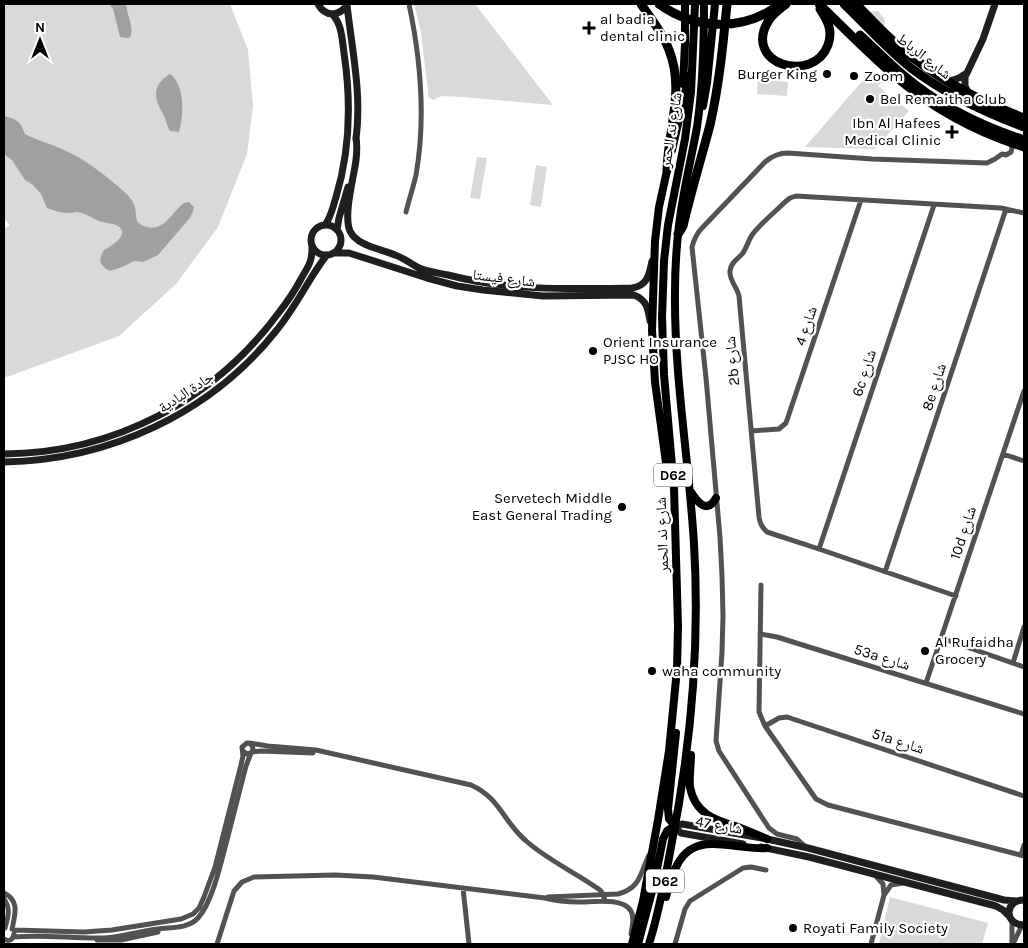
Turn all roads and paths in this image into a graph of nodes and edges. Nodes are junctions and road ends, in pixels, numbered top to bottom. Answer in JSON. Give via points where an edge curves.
{"nodes":[{"id":1,"x":318,"y":4,"type":"edge"},
{"id":2,"x":347,"y":4,"type":"edge"},
{"id":3,"x":641,"y":4,"type":"edge"},
{"id":4,"x":660,"y":4,"type":"edge"},
{"id":5,"x":685,"y":4,"type":"edge"},
{"id":6,"x":695,"y":4,"type":"edge"},
{"id":7,"x":704,"y":4,"type":"edge"},
{"id":8,"x":715,"y":4,"type":"edge"},
{"id":9,"x":727,"y":4,"type":"edge"},
{"id":10,"x":780,"y":4,"type":"edge"},
{"id":11,"x":786,"y":4,"type":"edge"},
{"id":12,"x":814,"y":4,"type":"edge"},
{"id":13,"x":819,"y":4,"type":"edge"},
{"id":14,"x":828,"y":4,"type":"edge"},
{"id":15,"x":844,"y":4,"type":"edge"},
{"id":16,"x":856,"y":4,"type":"edge"},
{"id":17,"x":994,"y":4,"type":"edge"},
{"id":18,"x":409,"y":5,"type":"edge"},
{"id":19,"x":332,"y":14,"type":"junction"},
{"id":20,"x":694,"y":52,"type":"junction"},
{"id":21,"x":967,"y":72,"type":"junction"},
{"id":22,"x":947,"y":82,"type":"junction"},
{"id":23,"x":969,"y":94,"type":"junction"},
{"id":24,"x":680,"y":116,"type":"junction"},
{"id":25,"x":1024,"y":118,"type":"edge"},
{"id":26,"x":1024,"y":126,"type":"edge"},
{"id":27,"x":697,"y":127,"type":"junction"},
{"id":28,"x":356,"y":137,"type":"junction"},
{"id":29,"x":1024,"y":140,"type":"edge"},
{"id":30,"x":1010,"y":142,"type":"junction"},
{"id":31,"x":1024,"y":146,"type":"edge"},
{"id":32,"x":667,"y":170,"type":"junction"},
{"id":33,"x":861,"y":200,"type":"junction"},
{"id":34,"x":934,"y":205,"type":"junction"},
{"id":35,"x":1006,"y":209,"type":"junction"},
{"id":36,"x":406,"y":212,"type":"dead end"},
{"id":37,"x":1024,"y":213,"type":"edge"},
{"id":38,"x":325,"y":225,"type":"junction"},
{"id":39,"x":338,"y":230,"type":"junction"},
{"id":40,"x":678,"y":234,"type":"junction"},
{"id":41,"x":655,"y":240,"type":"junction"},
{"id":42,"x":312,"y":247,"type":"junction"},
{"id":43,"x":330,"y":254,"type":"junction"},
{"id":44,"x":597,"y":288,"type":"junction"},
{"id":45,"x":592,"y":296,"type":"junction"},
{"id":46,"x":652,"y":330,"type":"junction"},
{"id":47,"x":1024,"y":392,"type":"edge"},
{"id":48,"x":751,"y":431,"type":"junction"},
{"id":49,"x":4,"y":454,"type":"edge"},
{"id":50,"x":1003,"y":454,"type":"junction"},
{"id":51,"x":1024,"y":461,"type":"edge"},
{"id":52,"x":4,"y":462,"type":"edge"},
{"id":53,"x":674,"y":488,"type":"junction"},
{"id":54,"x":689,"y":488,"type":"junction"},
{"id":55,"x":716,"y":498,"type":"junction"},
{"id":56,"x":819,"y":549,"type":"junction"},
{"id":57,"x":886,"y":572,"type":"junction"},
{"id":58,"x":761,"y":585,"type":"dead end"},
{"id":59,"x":956,"y":596,"type":"junction"},
{"id":60,"x":1024,"y":627,"type":"edge"},
{"id":61,"x":761,"y":634,"type":"junction"},
{"id":62,"x":941,"y":638,"type":"junction"},
{"id":63,"x":1013,"y":663,"type":"junction"},
{"id":64,"x":1024,"y":666,"type":"edge"},
{"id":65,"x":677,"y":669,"type":"junction"},
{"id":66,"x":926,"y":684,"type":"junction"},
{"id":67,"x":1024,"y":714,"type":"edge"},
{"id":68,"x":690,"y":725,"type":"junction"},
{"id":69,"x":765,"y":726,"type":"junction"},
{"id":70,"x":249,"y":743,"type":"junction"},
{"id":71,"x":243,"y":751,"type":"junction"},
{"id":72,"x":252,"y":752,"type":"junction"},
{"id":73,"x":336,"y":754,"type":"junction"},
{"id":74,"x":1024,"y":796,"type":"edge"},
{"id":75,"x":675,"y":826,"type":"junction"},
{"id":76,"x":767,"y":839,"type":"junction"},
{"id":77,"x":1024,"y":845,"type":"edge"},
{"id":78,"x":766,"y":848,"type":"junction"},
{"id":79,"x":808,"y":848,"type":"junction"},
{"id":80,"x":653,"y":849,"type":"junction"},
{"id":81,"x":1022,"y":856,"type":"edge"},
{"id":82,"x":766,"y":870,"type":"dead end"},
{"id":83,"x":875,"y":875,"type":"junction"},
{"id":84,"x":906,"y":883,"type":"junction"},
{"id":85,"x":463,"y":888,"type":"junction"},
{"id":86,"x":4,"y":893,"type":"edge"},
{"id":87,"x":603,"y":894,"type":"junction"},
{"id":88,"x":884,"y":895,"type":"junction"},
{"id":89,"x":545,"y":898,"type":"junction"},
{"id":90,"x":4,"y":899,"type":"edge"},
{"id":91,"x":604,"y":901,"type":"junction"},
{"id":92,"x":1020,"y":901,"type":"edge"},
{"id":93,"x":1011,"y":919,"type":"junction"},
{"id":94,"x":1023,"y":925,"type":"edge"},
{"id":95,"x":4,"y":928,"type":"edge"},
{"id":96,"x":13,"y":930,"type":"junction"},
{"id":97,"x":652,"y":935,"type":"junction"},
{"id":98,"x":14,"y":937,"type":"junction"},
{"id":99,"x":4,"y":939,"type":"edge"},
{"id":100,"x":217,"y":944,"type":"edge"},
{"id":101,"x":469,"y":944,"type":"edge"},
{"id":102,"x":631,"y":944,"type":"edge"},
{"id":103,"x":638,"y":944,"type":"edge"},
{"id":104,"x":649,"y":944,"type":"edge"},
{"id":105,"x":675,"y":944,"type":"edge"},
{"id":106,"x":871,"y":944,"type":"edge"},
{"id":107,"x":1012,"y":944,"type":"edge"}],
"edges":[{"from":1,"to":19,"type":"street","via":[[324,12]]},
{"from":2,"to":19,"type":"street","via":[[339,13]]},
{"from":2,"to":28,"type":"street","via":[[357,83]]},
{"from":3,"to":32,"type":"highway","via":[[667,44],[676,74]]},
{"from":4,"to":10,"type":"highway","via":[[687,19],[716,25],[746,21],[766,14]]},
{"from":5,"to":24,"type":"main road"},
{"from":6,"to":20,"type":"main road","name":"شارع ند الحمر","number":"D62"},
{"from":7,"to":27,"type":"main road","name":"شارع ند الحمر","number":"D62","via":[[704,51]]},
{"from":8,"to":27,"type":"main road","via":[[707,83]]},
{"from":9,"to":40,"type":"highway","via":[[712,112],[683,226]]},
{"from":11,"to":12,"type":"highway","via":[[765,27],[764,44],[770,57],[791,67],[813,62],[827,48],[830,27]]},
{"from":13,"to":30,"type":"highway","via":[[878,62],[916,93],[971,126]]},
{"from":14,"to":29,"type":"highway","name":"شارع الرباط","via":[[912,82],[985,125]]},
{"from":15,"to":26,"type":"highway","name":"شارع الرباط","via":[[926,79],[966,102]]},
{"from":16,"to":22,"type":"highway","via":[[900,47]]},
{"from":17,"to":21,"type":"street","via":[[983,39]]},
{"from":18,"to":36,"type":"street","via":[[419,61],[421,122],[415,177]]},
{"from":19,"to":38,"type":"street","via":[[338,20],[341,32],[347,76],[348,126],[339,188]]},
{"from":20,"to":24,"type":"main road"},
{"from":20,"to":53,"type":"main road","name":"شارع ند الحمر","number":"D62","via":[[685,139],[668,225],[662,300],[664,375]]},
{"from":21,"to":22,"type":"street"},
{"from":21,"to":23,"type":"street","via":[[965,86]]},
{"from":22,"to":23,"type":"highway"},
{"from":23,"to":25,"type":"highway"},
{"from":24,"to":32,"type":"main road"},
{"from":27,"to":40,"type":"main road","name":"شارع ند الحمر","number":"D62"},
{"from":28,"to":39,"type":"street"},
{"from":28,"to":44,"type":"street","name":"شارع فيستا","via":[[348,224],[359,242],[403,258],[419,268],[464,279],[538,288]]},
{"from":30,"to":31,"type":"highway"},
{"from":30,"to":55,"type":"street","via":[[1011,152],[987,163],[778,154],[769,159],[697,233],[692,247]]},
{"from":32,"to":41,"type":"main road"},
{"from":33,"to":34,"type":"street"},
{"from":33,"to":48,"type":"street","name":"شارع 4","via":[[786,423],[779,429]]},
{"from":33,"to":48,"type":"street","name":"2b شارع","via":[[793,196],[755,231],[744,251],[733,262],[730,269],[739,296]]},
{"from":34,"to":35,"type":"street"},
{"from":34,"to":56,"type":"street","name":"6c شارع"},
{"from":35,"to":37,"type":"street"},
{"from":35,"to":57,"type":"street","name":"8e شارع"},
{"from":38,"to":39,"type":"street"},
{"from":38,"to":42,"type":"street","via":[[312,233]]},
{"from":39,"to":43,"type":"street","via":[[341,243]]},
{"from":40,"to":54,"type":"main road","name":"شارع ند الحمر","number":"D62","via":[[676,340]]},
{"from":41,"to":44,"type":"street","name":"شارع فيستا","via":[[649,275],[641,285]]},
{"from":41,"to":46,"type":"main road"},
{"from":42,"to":43,"type":"street","via":[[318,253]]},
{"from":42,"to":49,"type":"street","name":"جادة البادية","via":[[309,266],[265,330],[244,354],[194,396],[150,420],[102,439],[53,450]]},
{"from":43,"to":45,"type":"street","name":"شارع فيستا","via":[[349,253],[457,286],[525,295]]},
{"from":43,"to":52,"type":"street","name":"جادة البادية","via":[[318,266],[291,311],[265,345],[238,372],[192,406],[142,433],[88,452],[51,459]]},
{"from":44,"to":45,"type":"street"},
{"from":45,"to":46,"type":"street","name":"شارع فيستا","via":[[640,297],[647,306]]},
{"from":46,"to":53,"type":"main road","via":[[667,470]]},
{"from":47,"to":50,"type":"street","name":"10d شارع"},
{"from":48,"to":56,"type":"street","name":"2b شارع","via":[[762,528]]},
{"from":50,"to":51,"type":"street"},
{"from":50,"to":59,"type":"street","name":"10d شارع"},
{"from":53,"to":65,"type":"main road","name":"شارع ند الحمر","number":"D62"},
{"from":54,"to":55,"type":"main road","via":[[702,505],[711,504]]},
{"from":54,"to":68,"type":"main road","name":"شارع ند الحمر","number":"D62","via":[[695,561]]},
{"from":55,"to":79,"type":"street","via":[[723,616],[717,746],[769,828],[777,834],[797,839]]},
{"from":56,"to":57,"type":"street"},
{"from":57,"to":59,"type":"street"},
{"from":58,"to":61,"type":"street"},
{"from":59,"to":62,"type":"street","name":"10d شارع"},
{"from":60,"to":63,"type":"street"},
{"from":61,"to":66,"type":"street","name":"53a شارع"},
{"from":61,"to":69,"type":"street","via":[[758,708]]},
{"from":62,"to":63,"type":"street"},
{"from":62,"to":66,"type":"street","name":"10d شارع"},
{"from":63,"to":64,"type":"street"},
{"from":65,"to":75,"type":"main road","via":[[675,746],[668,808],[668,819]]},
{"from":65,"to":80,"type":"main road","name":"شارع ند الحمر","number":"D62","via":[[669,751]]},
{"from":66,"to":67,"type":"street","name":"53a شارع"},
{"from":68,"to":75,"type":"main road","name":"شارع ند الحمر","number":"D62"},
{"from":68,"to":76,"type":"main road","via":[[690,782],[699,807],[715,820]]},
{"from":69,"to":74,"type":"street","name":"51a شارع","via":[[787,717]]},
{"from":69,"to":81,"type":"street","via":[[816,799],[828,805]]},
{"from":70,"to":71,"type":"street","via":[[243,745]]},
{"from":70,"to":72,"type":"street","via":[[253,747]]},
{"from":70,"to":73,"type":"street"},
{"from":71,"to":72,"type":"street","via":[[246,754]]},
{"from":71,"to":96,"type":"street","via":[[215,867],[199,908],[193,914],[112,930]]},
{"from":72,"to":73,"type":"street"},
{"from":72,"to":98,"type":"street","via":[[222,861],[199,918],[180,927],[116,937]]},
{"from":73,"to":87,"type":"street","via":[[479,788],[493,799],[524,839]]},
{"from":75,"to":76,"type":"street","name":"شارع 47","via":[[682,824]]},
{"from":75,"to":78,"type":"street","name":"شارع 47","via":[[681,832]]},
{"from":75,"to":97,"type":"main road","name":"شارع ند الحمر","number":"D62"},
{"from":75,"to":103,"type":"main road","via":[[663,839]]},
{"from":76,"to":79,"type":"street","name":"شارع 47"},
{"from":77,"to":81,"type":"street"},
{"from":78,"to":83,"type":"street","name":"شارع 47"},
{"from":78,"to":97,"type":"main road","via":[[712,844],[689,851],[673,872],[658,928]]},
{"from":79,"to":92,"type":"street","name":"شارع 47","via":[[1004,900]]},
{"from":80,"to":87,"type":"street","via":[[635,885],[618,894]]},
{"from":80,"to":102,"type":"main road","name":"شارع ند الحمر","number":"D62"},
{"from":82,"to":105,"type":"street","via":[[740,869],[690,901]]},
{"from":83,"to":84,"type":"street","name":"شارع 47"},
{"from":83,"to":88,"type":"street","via":[[883,884]]},
{"from":84,"to":88,"type":"street","via":[[895,884]]},
{"from":84,"to":93,"type":"street","name":"شارع 47","via":[[996,906]]},
{"from":85,"to":89,"type":"street"},
{"from":85,"to":100,"type":"street","via":[[354,875],[249,878],[234,891]]},
{"from":85,"to":101,"type":"street"},
{"from":86,"to":96,"type":"street","via":[[15,905]]},
{"from":87,"to":89,"type":"street"},
{"from":87,"to":91,"type":"street"},
{"from":88,"to":106,"type":"street"},
{"from":89,"to":91,"type":"street"},
{"from":90,"to":95,"type":"street","via":[[9,914]]},
{"from":91,"to":102,"type":"street","via":[[624,904],[630,910],[633,918]]},
{"from":92,"to":93,"type":"street","via":[[1009,909]]},
{"from":93,"to":94,"type":"street","name":"شارع 47"},
{"from":93,"to":107,"type":"street"},
{"from":94,"to":107,"type":"street"},
{"from":95,"to":96,"type":"street"},
{"from":96,"to":98,"type":"street"},
{"from":97,"to":104,"type":"main road","name":"شارع ند الحمر","number":"D62"},
{"from":98,"to":99,"type":"street"}]}
